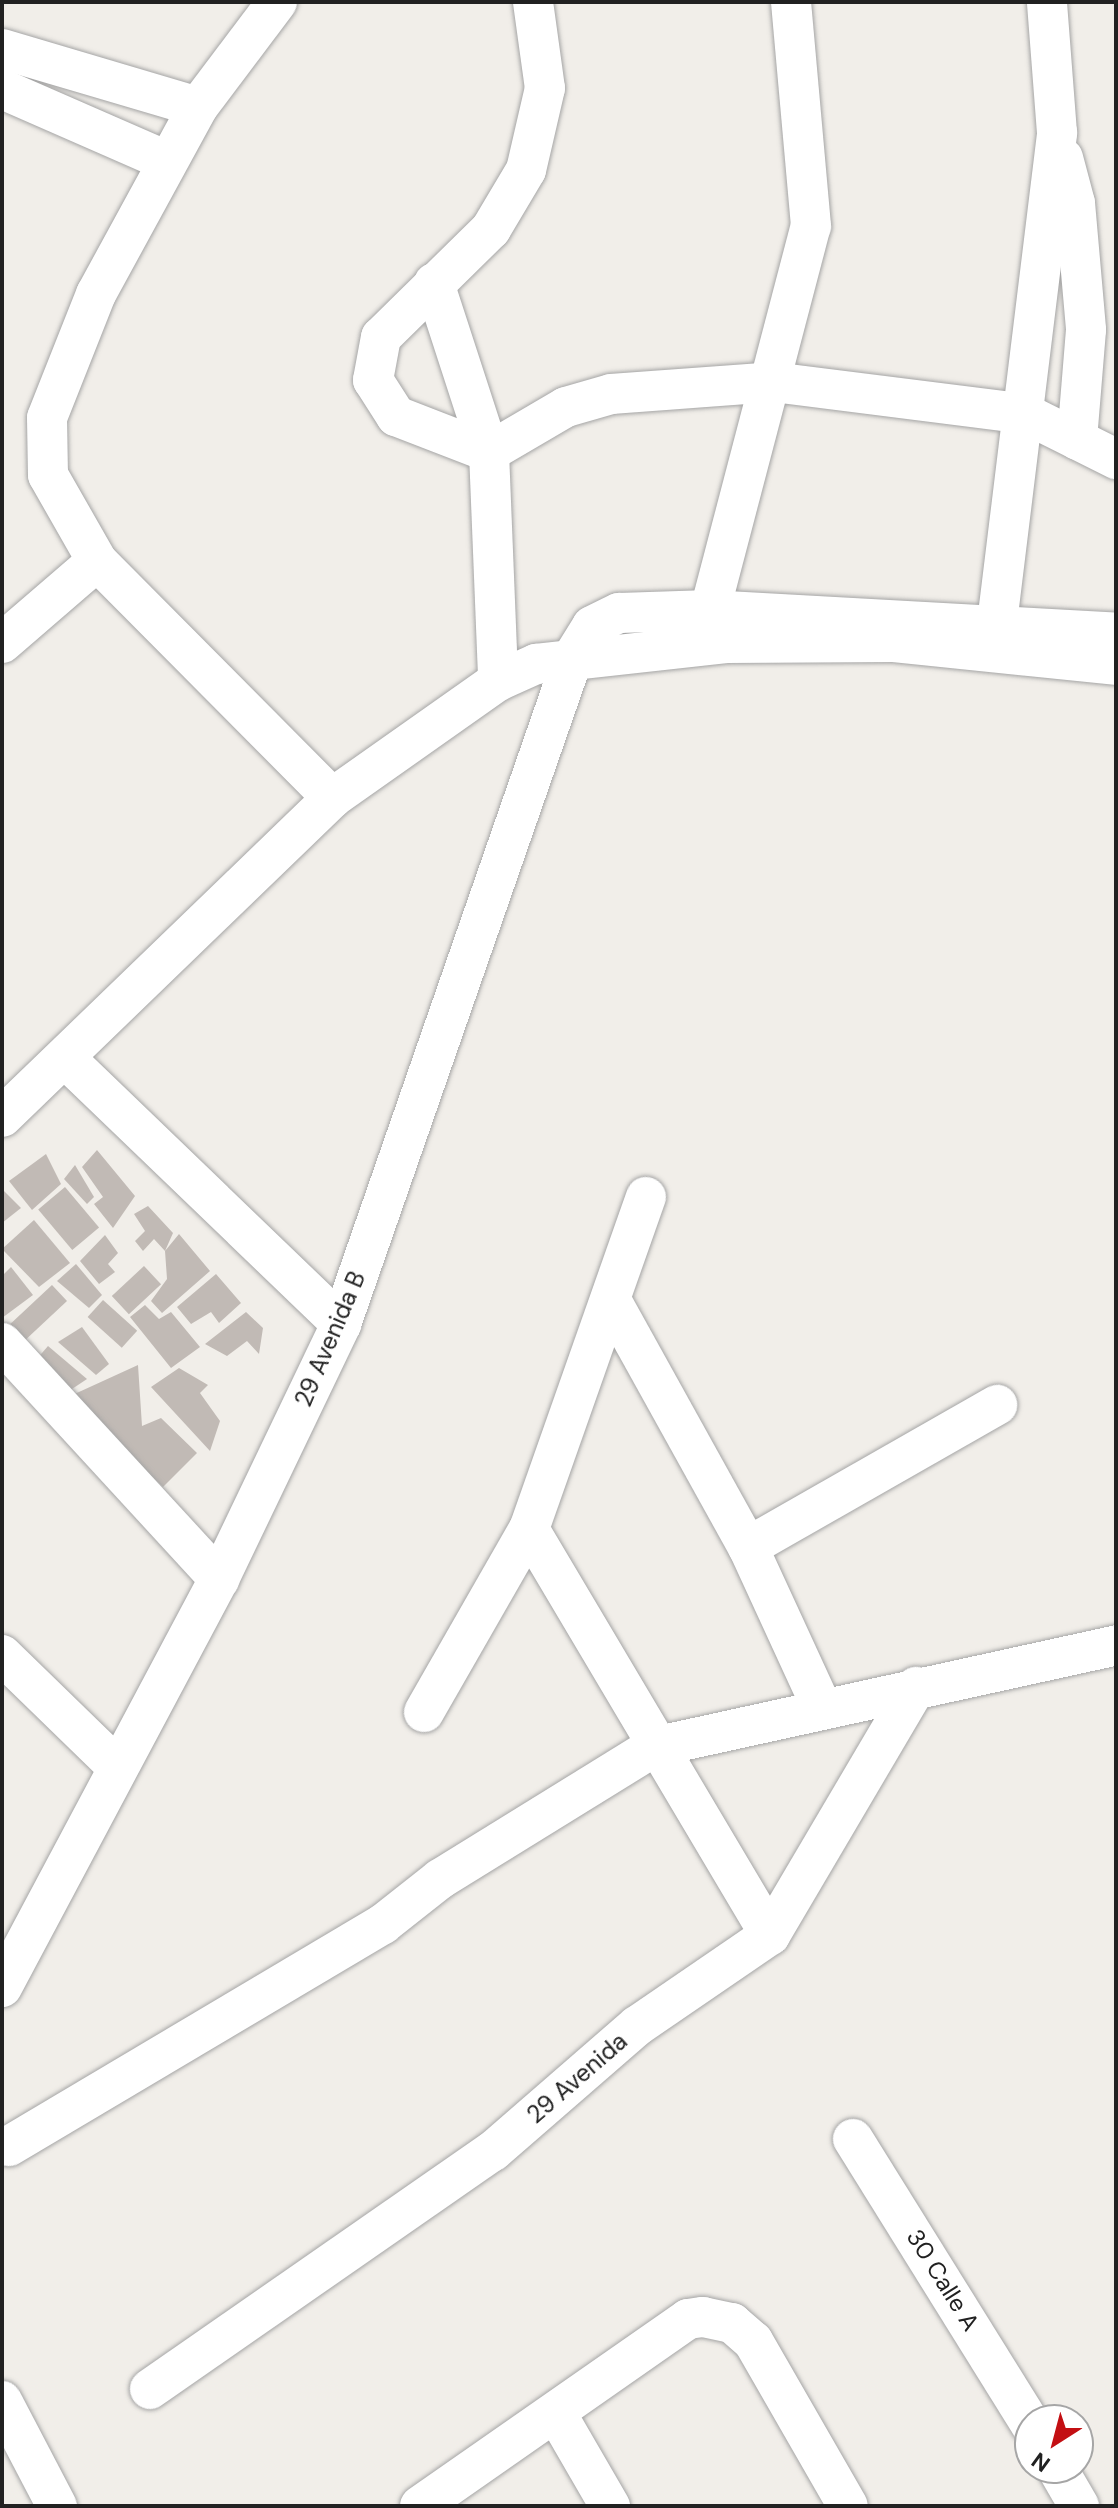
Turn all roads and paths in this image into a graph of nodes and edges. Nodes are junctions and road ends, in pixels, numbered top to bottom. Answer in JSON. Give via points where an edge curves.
{"nodes":[{"id":1,"x":277,"y":2,"type":"edge"},
{"id":2,"x":533,"y":2,"type":"edge"},
{"id":3,"x":791,"y":2,"type":"edge"},
{"id":4,"x":1047,"y":2,"type":"edge"},
{"id":5,"x":2,"y":49,"type":"edge"},
{"id":6,"x":2,"y":89,"type":"edge"},
{"id":7,"x":198,"y":107,"type":"junction"},
{"id":8,"x":1057,"y":133,"type":"junction"},
{"id":9,"x":167,"y":161,"type":"junction"},
{"id":10,"x":434,"y":283,"type":"junction"},
{"id":11,"x":773,"y":382,"type":"junction"},
{"id":12,"x":1026,"y":414,"type":"junction"},
{"id":13,"x":1077,"y":440,"type":"junction"},
{"id":14,"x":489,"y":452,"type":"junction"},
{"id":15,"x":1116,"y":459,"type":"edge"},
{"id":16,"x":97,"y":561,"type":"junction"},
{"id":17,"x":710,"y":610,"type":"junction"},
{"id":18,"x":997,"y":623,"type":"junction"},
{"id":19,"x":1116,"y":633,"type":"edge"},
{"id":20,"x":2,"y":643,"type":"edge"},
{"id":21,"x":574,"y":655,"type":"junction"},
{"id":22,"x":1116,"y":665,"type":"edge"},
{"id":23,"x":498,"y":681,"type":"junction"},
{"id":24,"x":332,"y":798,"type":"junction"},
{"id":25,"x":66,"y":1059,"type":"junction"},
{"id":26,"x":2,"y":1117,"type":"edge"},
{"id":27,"x":646,"y":1197,"type":"dead end"},
{"id":28,"x":612,"y":1302,"type":"junction"},
{"id":29,"x":341,"y":1324,"type":"junction"},
{"id":30,"x":2,"y":1343,"type":"edge"},
{"id":31,"x":997,"y":1405,"type":"dead end"},
{"id":32,"x":529,"y":1529,"type":"junction"},
{"id":33,"x":748,"y":1547,"type":"junction"},
{"id":34,"x":219,"y":1579,"type":"junction"},
{"id":35,"x":1116,"y":1645,"type":"edge"},
{"id":36,"x":2,"y":1655,"type":"edge"},
{"id":37,"x":916,"y":1687,"type":"junction"},
{"id":38,"x":822,"y":1708,"type":"junction"},
{"id":39,"x":424,"y":1712,"type":"dead end"},
{"id":40,"x":654,"y":1747,"type":"junction"},
{"id":41,"x":117,"y":1767,"type":"junction"},
{"id":42,"x":770,"y":1935,"type":"junction"},
{"id":43,"x":2,"y":1987,"type":"edge"},
{"id":44,"x":853,"y":2139,"type":"dead end"},
{"id":45,"x":9,"y":2146,"type":"dead end"},
{"id":46,"x":150,"y":2389,"type":"dead end"},
{"id":47,"x":2,"y":2401,"type":"edge"},
{"id":48,"x":1018,"y":2404,"type":"edge"},
{"id":49,"x":556,"y":2413,"type":"junction"},
{"id":50,"x":1066,"y":2484,"type":"edge"},
{"id":51,"x":57,"y":2506,"type":"edge"},
{"id":52,"x":420,"y":2506,"type":"edge"},
{"id":53,"x":610,"y":2506,"type":"edge"},
{"id":54,"x":848,"y":2506,"type":"edge"},
{"id":55,"x":1079,"y":2506,"type":"edge"}],
"edges":[{"from":1,"to":7,"type":"street"},
{"from":2,"to":10,"type":"street","via":[[545,88],[526,170],[491,229]]},
{"from":3,"to":11,"type":"street","via":[[811,226]]},
{"from":4,"to":8,"type":"street"},
{"from":5,"to":7,"type":"street"},
{"from":6,"to":9,"type":"street"},
{"from":7,"to":9,"type":"street"},
{"from":8,"to":12,"type":"street"},
{"from":8,"to":13,"type":"street","via":[[1075,203],[1086,330]]},
{"from":9,"to":16,"type":"street","via":[[96,294],[47,418],[48,475]]},
{"from":10,"to":14,"type":"street"},
{"from":10,"to":14,"type":"street","via":[[381,337],[373,380],[396,416]]},
{"from":11,"to":12,"type":"street"},
{"from":11,"to":14,"type":"street","via":[[611,394],[566,407]]},
{"from":11,"to":17,"type":"street"},
{"from":12,"to":13,"type":"street"},
{"from":12,"to":18,"type":"street"},
{"from":13,"to":15,"type":"street"},
{"from":14,"to":23,"type":"street"},
{"from":16,"to":20,"type":"street"},
{"from":16,"to":24,"type":"street"},
{"from":17,"to":18,"type":"street","name":"29 Avenida B"},
{"from":17,"to":21,"type":"street","name":"29 Avenida B","via":[[619,613],[592,626]]},
{"from":18,"to":19,"type":"street","name":"29 Avenida B"},
{"from":21,"to":22,"type":"street","via":[[726,643],[894,642]]},
{"from":21,"to":23,"type":"street"},
{"from":21,"to":29,"type":"street","name":"29 Avenida B"},
{"from":23,"to":24,"type":"street"},
{"from":24,"to":25,"type":"street"},
{"from":25,"to":26,"type":"street"},
{"from":25,"to":29,"type":"street"},
{"from":27,"to":28,"type":"street"},
{"from":28,"to":32,"type":"street"},
{"from":28,"to":33,"type":"street"},
{"from":29,"to":34,"type":"street","name":"29 Avenida B"},
{"from":30,"to":34,"type":"street"},
{"from":31,"to":33,"type":"street"},
{"from":32,"to":39,"type":"street"},
{"from":32,"to":40,"type":"street"},
{"from":33,"to":38,"type":"street"},
{"from":34,"to":41,"type":"street","name":"29 Avenida B"},
{"from":35,"to":37,"type":"street"},
{"from":36,"to":41,"type":"street"},
{"from":37,"to":38,"type":"street"},
{"from":37,"to":42,"type":"street","name":"29 Avenida"},
{"from":38,"to":40,"type":"street"},
{"from":40,"to":42,"type":"street"},
{"from":40,"to":45,"type":"street","via":[[440,1879],[383,1924]]},
{"from":41,"to":43,"type":"street","name":"29 Avenida B"},
{"from":42,"to":46,"type":"street","name":"29 Avenida","via":[[637,2026],[493,2151]]},
{"from":44,"to":48,"type":"street","name":"30 Calle A"},
{"from":47,"to":51,"type":"street"},
{"from":49,"to":52,"type":"street"},
{"from":49,"to":53,"type":"street"},
{"from":49,"to":54,"type":"street","via":[[688,2319],[718,2318],[753,2341]]},
{"from":50,"to":55,"type":"street"}]}
